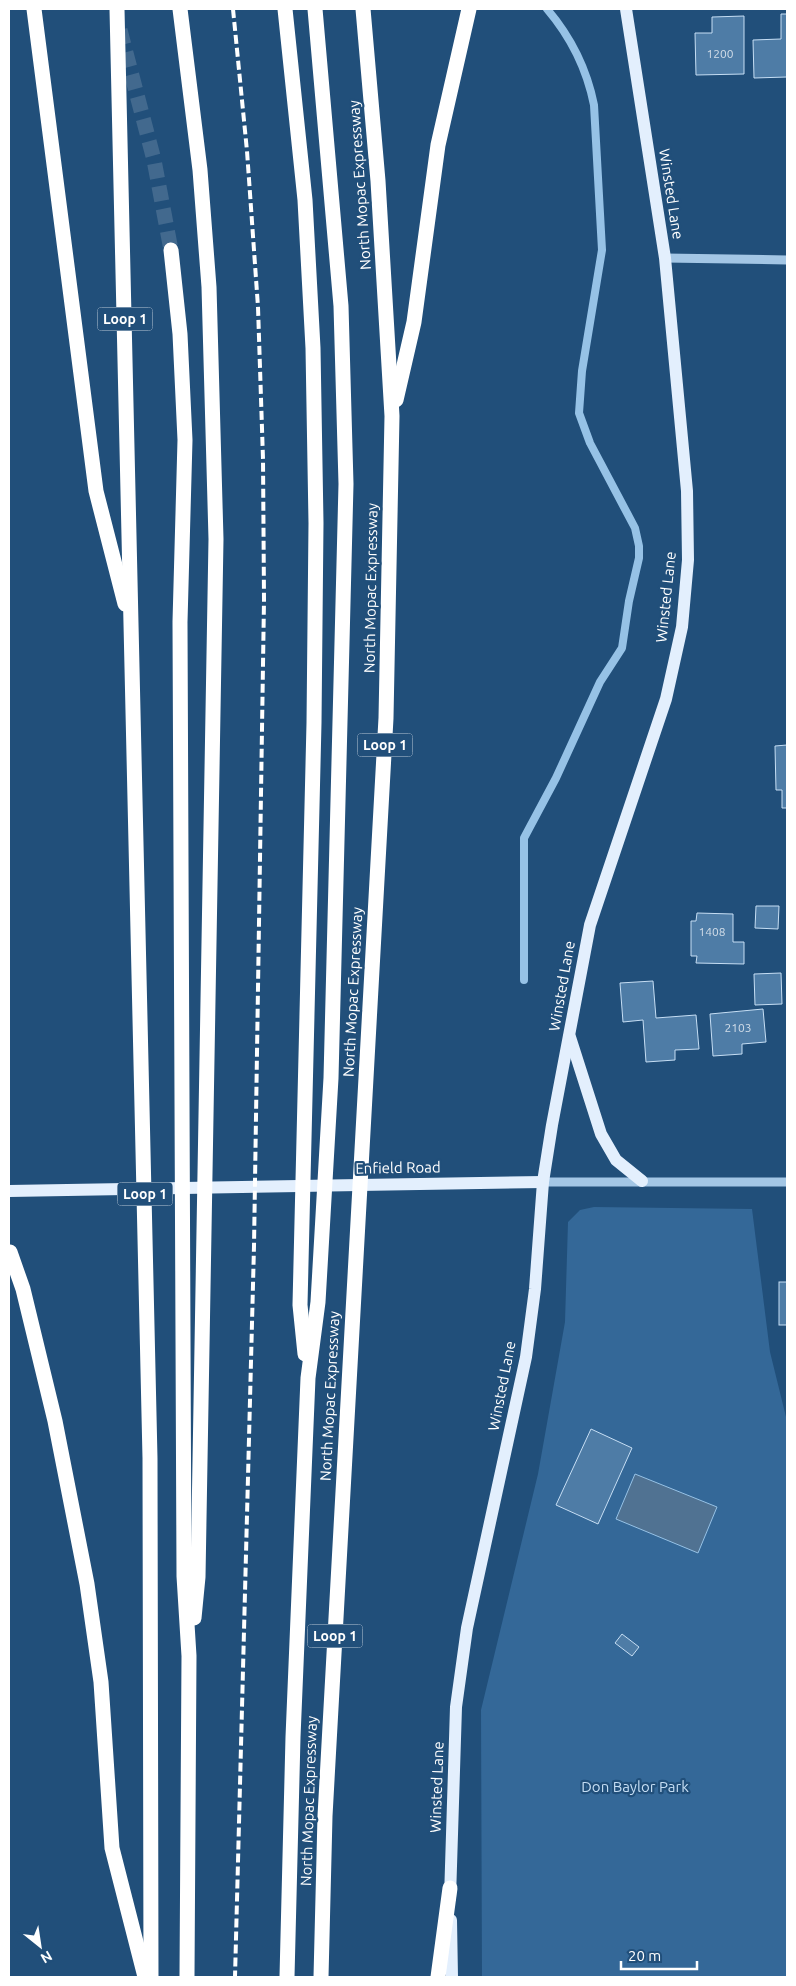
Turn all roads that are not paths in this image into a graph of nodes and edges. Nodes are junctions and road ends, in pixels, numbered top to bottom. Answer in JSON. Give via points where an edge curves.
{"nodes":[{"id":1,"x":34,"y":9,"type":"edge"},
{"id":2,"x":117,"y":9,"type":"edge"},
{"id":3,"x":180,"y":9,"type":"edge"},
{"id":4,"x":285,"y":9,"type":"edge"},
{"id":5,"x":316,"y":9,"type":"edge"},
{"id":6,"x":363,"y":9,"type":"edge"},
{"id":7,"x":469,"y":9,"type":"edge"},
{"id":8,"x":626,"y":9,"type":"edge"},
{"id":9,"x":171,"y":250,"type":"tunnel mouth"},
{"id":10,"x":665,"y":258,"type":"junction"},
{"id":11,"x":787,"y":260,"type":"edge"},
{"id":12,"x":392,"y":416,"type":"junction"},
{"id":13,"x":132,"y":630,"type":"junction"},
{"id":14,"x":570,"y":1035,"type":"junction"},
{"id":15,"x":642,"y":1181,"type":"junction"},
{"id":16,"x":543,"y":1182,"type":"junction"},
{"id":17,"x":787,"y":1182,"type":"edge"},
{"id":18,"x":9,"y":1190,"type":"edge"},
{"id":19,"x":9,"y":1251,"type":"edge"},
{"id":20,"x":308,"y":1378,"type":"junction"},
{"id":21,"x":189,"y":1656,"type":"junction"},
{"id":22,"x":450,"y":1888,"type":"junction"},
{"id":23,"x":145,"y":1977,"type":"edge"},
{"id":24,"x":152,"y":1977,"type":"edge"},
{"id":25,"x":187,"y":1977,"type":"edge"},
{"id":26,"x":287,"y":1977,"type":"edge"},
{"id":27,"x":321,"y":1977,"type":"edge"},
{"id":28,"x":438,"y":1977,"type":"edge"},
{"id":29,"x":452,"y":1977,"type":"edge"}],
"edges":[{"from":1,"to":13,"type":"highway","via":[[96,491]]},
{"from":2,"to":13,"type":"highway","number":"Loop 1"},
{"from":3,"to":21,"type":"highway","via":[[200,170],[209,287],[216,540],[198,1577]]},
{"from":4,"to":20,"type":"highway","via":[[305,200],[313,348],[316,523],[300,1305]]},
{"from":5,"to":20,"type":"highway","via":[[341,306],[346,484],[330,1078],[318,1302]]},
{"from":6,"to":12,"type":"highway","name":"North Mopac Expressway","number":"Loop 1","via":[[378,172]]},
{"from":7,"to":12,"type":"highway","via":[[438,145],[414,322]]},
{"from":8,"to":10,"type":"main road","name":"Winsted Lane"},
{"from":9,"to":21,"type":"highway","via":[[180,334],[185,440],[180,622],[182,1317],[184,1576]]},
{"from":10,"to":11,"type":"street"},
{"from":10,"to":14,"type":"main road","name":"Winsted Lane","via":[[687,491],[688,560],[682,627],[666,699],[590,925]]},
{"from":12,"to":27,"type":"highway","name":"North Mopac Expressway","number":"Loop 1","via":[[386,718],[325,1816]]},
{"from":13,"to":24,"type":"highway","number":"Loop 1","via":[[152,1548]]},
{"from":14,"to":15,"type":"main road","via":[[601,1134],[616,1160]]},
{"from":14,"to":16,"type":"main road","name":"Winsted Lane"},
{"from":15,"to":16,"type":"street","name":"Enfield Road"},
{"from":15,"to":17,"type":"street","name":"Enfield Road"},
{"from":16,"to":18,"type":"main road","name":"Enfield Road"},
{"from":16,"to":22,"type":"main road","name":"Winsted Lane","via":[[526,1357],[467,1628],[456,1707]]},
{"from":19,"to":23,"type":"highway","via":[[23,1289],[55,1421],[87,1584],[101,1682],[112,1848]]},
{"from":20,"to":26,"type":"highway"},
{"from":21,"to":25,"type":"highway"},
{"from":22,"to":28,"type":"highway"},
{"from":22,"to":29,"type":"main road","name":"Winsted Lane"}]}
